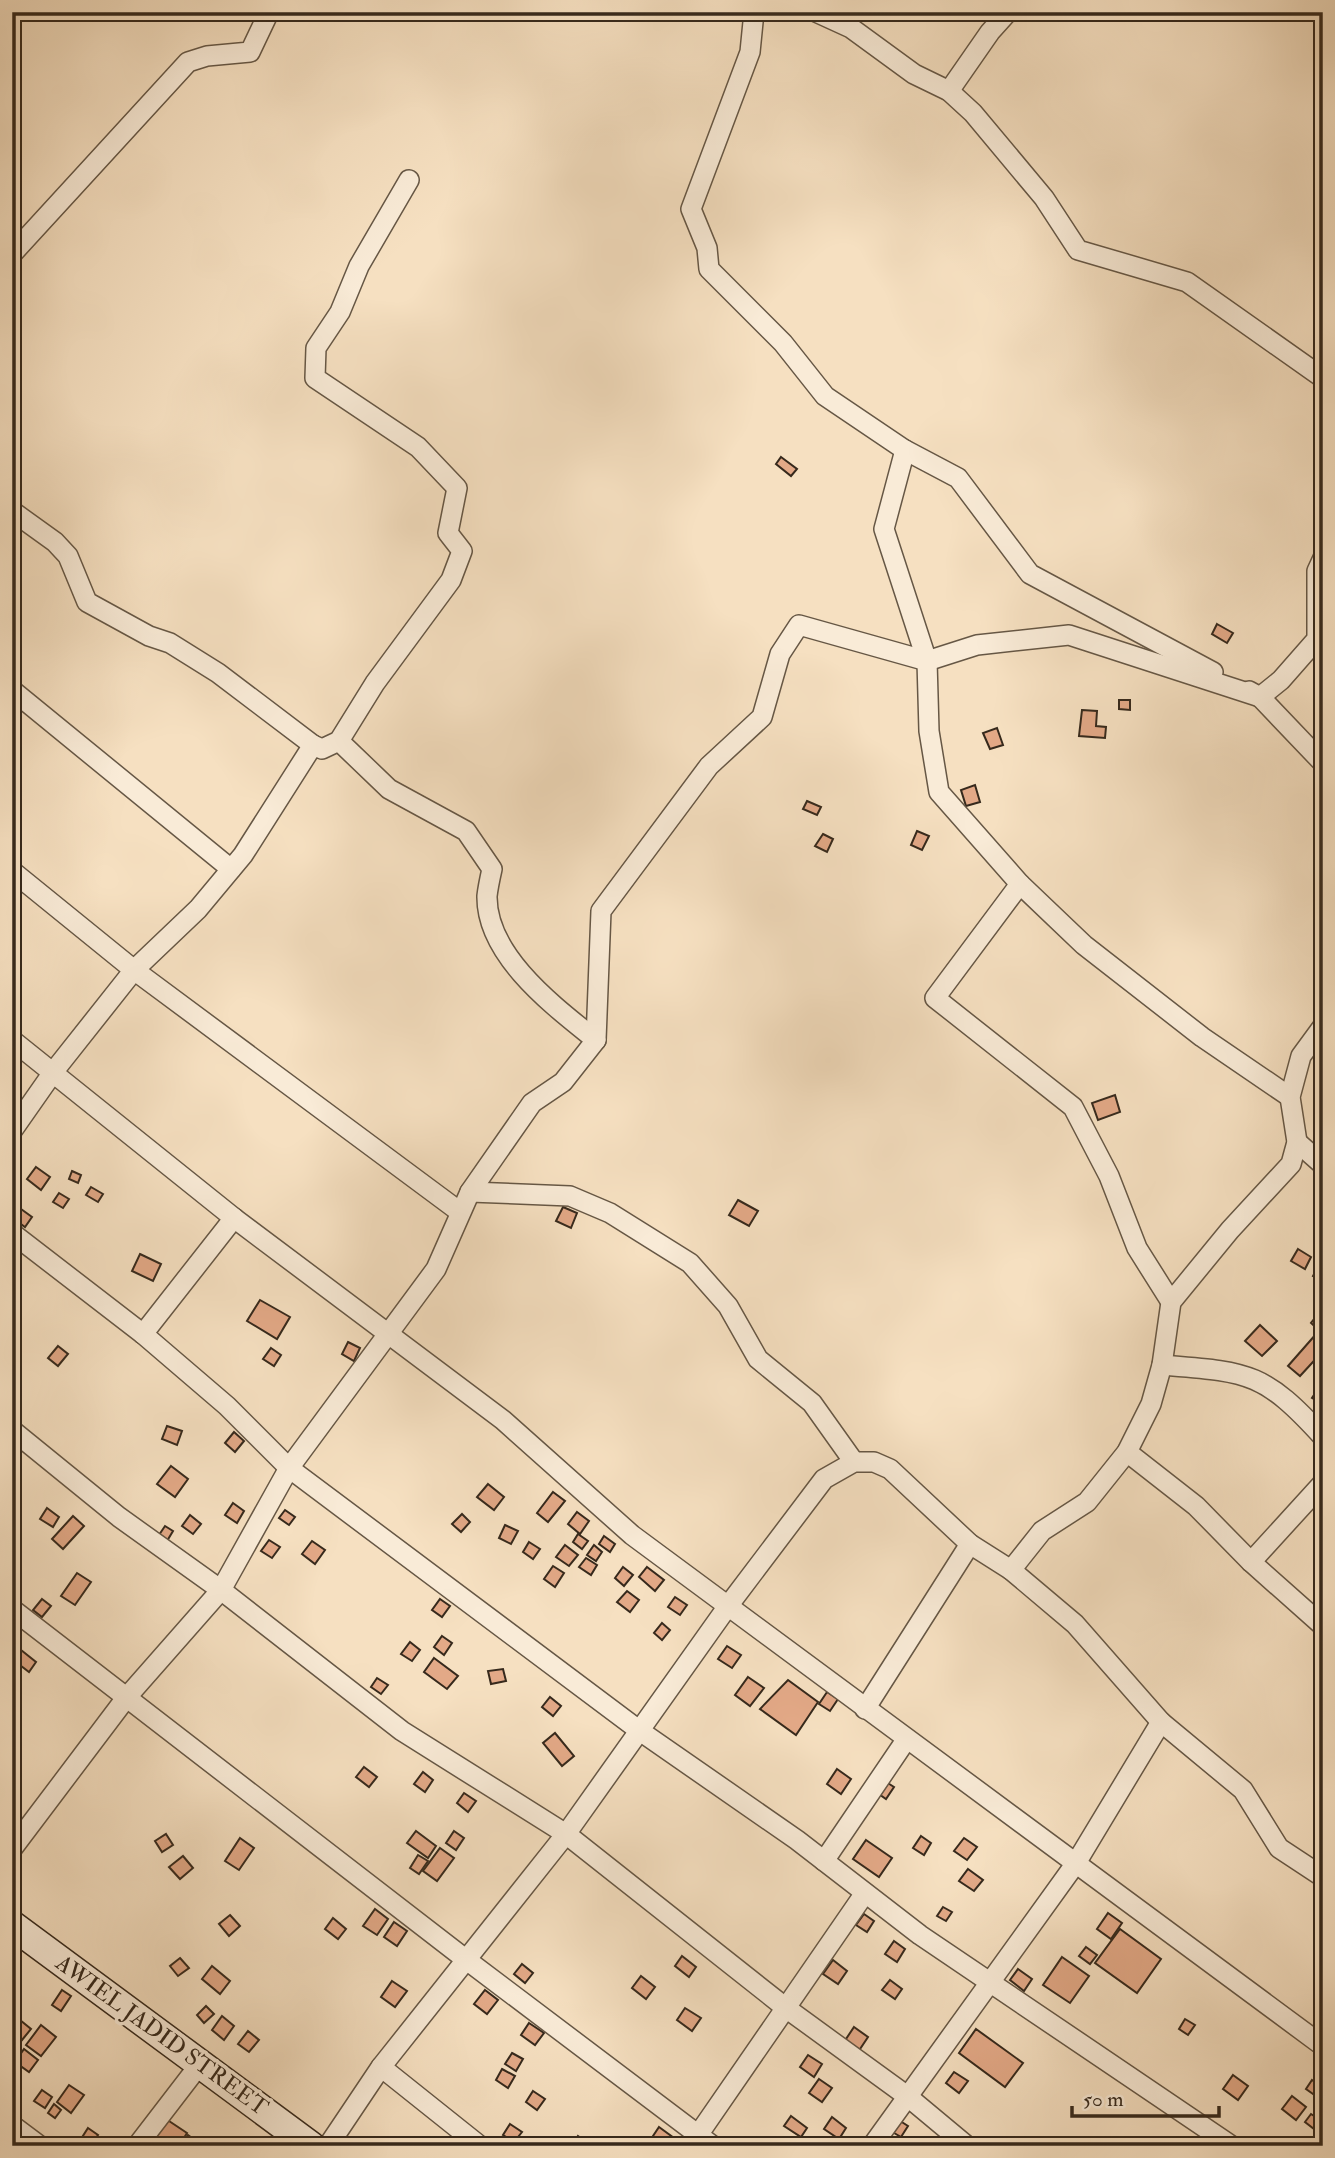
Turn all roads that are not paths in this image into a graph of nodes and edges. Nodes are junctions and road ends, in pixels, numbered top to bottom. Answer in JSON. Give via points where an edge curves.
{"nodes":[{"id":1,"x":269,"y":12,"type":"edge"},
{"id":2,"x":754,"y":12,"type":"edge"},
{"id":3,"x":816,"y":12,"type":"edge"},
{"id":4,"x":1008,"y":12,"type":"edge"},
{"id":5,"x":949,"y":91,"type":"junction"},
{"id":6,"x":409,"y":180,"type":"dead end"},
{"id":7,"x":12,"y":254,"type":"edge"},
{"id":8,"x":1323,"y":378,"type":"edge"},
{"id":9,"x":905,"y":450,"type":"junction"},
{"id":10,"x":12,"y":511,"type":"edge"},
{"id":11,"x":1323,"y":558,"type":"edge"},
{"id":12,"x":927,"y":660,"type":"junction"},
{"id":13,"x":12,"y":690,"type":"edge"},
{"id":14,"x":1260,"y":698,"type":"junction"},
{"id":15,"x":339,"y":741,"type":"junction"},
{"id":16,"x":313,"y":745,"type":"junction"},
{"id":17,"x":1323,"y":763,"type":"edge"},
{"id":18,"x":231,"y":869,"type":"junction"},
{"id":19,"x":12,"y":871,"type":"edge"},
{"id":20,"x":1020,"y":884,"type":"junction"},
{"id":21,"x":134,"y":970,"type":"junction"},
{"id":22,"x":1323,"y":1026,"type":"edge"},
{"id":23,"x":12,"y":1040,"type":"edge"},
{"id":24,"x":596,"y":1040,"type":"junction"},
{"id":25,"x":54,"y":1071,"type":"junction"},
{"id":26,"x":1290,"y":1097,"type":"junction"},
{"id":27,"x":12,"y":1131,"type":"edge"},
{"id":28,"x":1297,"y":1142,"type":"junction"},
{"id":29,"x":1323,"y":1165,"type":"edge"},
{"id":30,"x":470,"y":1192,"type":"junction"},
{"id":31,"x":460,"y":1212,"type":"junction"},
{"id":32,"x":234,"y":1218,"type":"junction"},
{"id":33,"x":12,"y":1233,"type":"edge"},
{"id":34,"x":1171,"y":1302,"type":"junction"},
{"id":35,"x":143,"y":1334,"type":"junction"},
{"id":36,"x":387,"y":1335,"type":"junction"},
{"id":37,"x":1162,"y":1365,"type":"junction"},
{"id":38,"x":12,"y":1430,"type":"edge"},
{"id":39,"x":1323,"y":1437,"type":"edge"},
{"id":40,"x":1128,"y":1452,"type":"junction"},
{"id":41,"x":854,"y":1462,"type":"junction"},
{"id":42,"x":289,"y":1468,"type":"junction"},
{"id":43,"x":1323,"y":1483,"type":"edge"},
{"id":44,"x":970,"y":1544,"type":"junction"},
{"id":45,"x":1251,"y":1562,"type":"junction"},
{"id":46,"x":1012,"y":1570,"type":"junction"},
{"id":47,"x":221,"y":1590,"type":"junction"},
{"id":48,"x":728,"y":1606,"type":"junction"},
{"id":49,"x":12,"y":1609,"type":"edge"},
{"id":50,"x":1323,"y":1626,"type":"edge"},
{"id":51,"x":126,"y":1698,"type":"junction"},
{"id":52,"x":865,"y":1709,"type":"junction"},
{"id":53,"x":1161,"y":1722,"type":"junction"},
{"id":54,"x":640,"y":1731,"type":"junction"},
{"id":55,"x":906,"y":1740,"type":"junction"},
{"id":56,"x":565,"y":1834,"type":"junction"},
{"id":57,"x":12,"y":1849,"type":"edge"},
{"id":58,"x":824,"y":1861,"type":"junction"},
{"id":59,"x":1076,"y":1863,"type":"junction"},
{"id":60,"x":1323,"y":1877,"type":"edge"},
{"id":61,"x":865,"y":1893,"type":"junction"},
{"id":62,"x":12,"y":1925,"type":"edge"},
{"id":63,"x":464,"y":1958,"type":"junction"},
{"id":64,"x":989,"y":1980,"type":"junction"},
{"id":65,"x":786,"y":2008,"type":"junction"},
{"id":66,"x":1323,"y":2046,"type":"edge"},
{"id":67,"x":200,"y":2064,"type":"junction"},
{"id":68,"x":381,"y":2067,"type":"junction"},
{"id":69,"x":907,"y":2096,"type":"junction"},
{"id":70,"x":12,"y":2125,"type":"edge"},
{"id":71,"x":705,"y":2140,"type":"edge"},
{"id":72,"x":40,"y":2146,"type":"edge"},
{"id":73,"x":137,"y":2146,"type":"edge"},
{"id":74,"x":311,"y":2146,"type":"edge"},
{"id":75,"x":328,"y":2146,"type":"edge"},
{"id":76,"x":480,"y":2146,"type":"edge"},
{"id":77,"x":872,"y":2146,"type":"edge"},
{"id":78,"x":967,"y":2146,"type":"edge"},
{"id":79,"x":1232,"y":2146,"type":"edge"}],
"edges":[{"from":1,"to":7,"type":"street","via":[[250,52],[188,62]]},
{"from":2,"to":9,"type":"street","via":[[750,52],[691,209],[707,248],[709,269],[783,343],[825,396]]},
{"from":3,"to":5,"type":"street","via":[[851,28],[914,74]]},
{"from":4,"to":5,"type":"street"},
{"from":5,"to":8,"type":"street","via":[[974,113],[1044,198],[1078,250],[1188,282]]},
{"from":6,"to":15,"type":"street","via":[[359,266],[340,312],[316,348],[315,378],[418,447],[457,488],[448,533],[462,551],[451,580],[375,683]]},
{"from":9,"to":12,"type":"street","via":[[884,529]]},
{"from":9,"to":14,"type":"street","via":[[958,478],[1030,574]]},
{"from":10,"to":16,"type":"street","via":[[68,556],[87,602],[170,643],[218,673]]},
{"from":11,"to":14,"type":"street","via":[[1317,571],[1317,639]]},
{"from":12,"to":14,"type":"street","via":[[976,645],[1069,635]]},
{"from":12,"to":20,"type":"street","via":[[929,731],[939,792]]},
{"from":12,"to":24,"type":"street","via":[[799,625],[779,654],[762,717],[709,766],[601,911]]},
{"from":13,"to":18,"type":"street"},
{"from":14,"to":17,"type":"street"},
{"from":15,"to":16,"type":"street","via":[[321,749]]},
{"from":15,"to":24,"type":"street","via":[[389,789],[466,831],[492,869],[487,898],[496,935],[534,990]]},
{"from":16,"to":18,"type":"street","via":[[261,831]]},
{"from":18,"to":21,"type":"street","via":[[198,909]]},
{"from":19,"to":21,"type":"street"},
{"from":20,"to":26,"type":"street","via":[[1084,945],[1202,1037]]},
{"from":20,"to":34,"type":"street","via":[[934,998],[1073,1107],[1109,1176],[1137,1248]]},
{"from":21,"to":25,"type":"street"},
{"from":21,"to":31,"type":"street"},
{"from":22,"to":26,"type":"street","via":[[1301,1055]]},
{"from":23,"to":25,"type":"street"},
{"from":24,"to":30,"type":"street","via":[[563,1082],[531,1103]]},
{"from":25,"to":27,"type":"street"},
{"from":25,"to":32,"type":"street"},
{"from":26,"to":28,"type":"street"},
{"from":28,"to":29,"type":"street"},
{"from":28,"to":34,"type":"street","via":[[1285,1173]]},
{"from":30,"to":31,"type":"street"},
{"from":30,"to":41,"type":"street","via":[[570,1196],[610,1213],[690,1263],[728,1306],[758,1359],[812,1403]]},
{"from":31,"to":36,"type":"street","via":[[436,1269]]},
{"from":32,"to":35,"type":"street"},
{"from":32,"to":36,"type":"street"},
{"from":33,"to":35,"type":"street"},
{"from":34,"to":37,"type":"street"},
{"from":35,"to":42,"type":"street","via":[[227,1406]]},
{"from":36,"to":42,"type":"street"},
{"from":36,"to":48,"type":"street","via":[[503,1420],[632,1535]]},
{"from":37,"to":39,"type":"street","via":[[1254,1377],[1289,1400]]},
{"from":37,"to":40,"type":"street","via":[[1151,1404]]},
{"from":38,"to":47,"type":"street","via":[[119,1517]]},
{"from":40,"to":45,"type":"street","via":[[1196,1506]]},
{"from":40,"to":46,"type":"street","via":[[1087,1502],[1042,1531]]},
{"from":41,"to":44,"type":"street","via":[[874,1462],[890,1469]]},
{"from":41,"to":48,"type":"street","via":[[824,1479]]},
{"from":42,"to":47,"type":"street"},
{"from":42,"to":54,"type":"street"},
{"from":43,"to":45,"type":"street"},
{"from":44,"to":46,"type":"street"},
{"from":44,"to":52,"type":"street"},
{"from":45,"to":50,"type":"street"},
{"from":46,"to":53,"type":"street","via":[[1075,1624]]},
{"from":47,"to":51,"type":"street"},
{"from":47,"to":56,"type":"street","via":[[402,1731]]},
{"from":48,"to":52,"type":"street"},
{"from":48,"to":54,"type":"street"},
{"from":49,"to":51,"type":"street"},
{"from":51,"to":57,"type":"street"},
{"from":51,"to":63,"type":"street"},
{"from":52,"to":55,"type":"street"},
{"from":53,"to":59,"type":"street"},
{"from":53,"to":60,"type":"street","via":[[1242,1790],[1279,1849]]},
{"from":54,"to":56,"type":"street"},
{"from":54,"to":58,"type":"street"},
{"from":55,"to":58,"type":"street"},
{"from":55,"to":59,"type":"street"},
{"from":56,"to":63,"type":"street"},
{"from":56,"to":65,"type":"street"},
{"from":58,"to":61,"type":"street"},
{"from":59,"to":64,"type":"street"},
{"from":59,"to":66,"type":"street"},
{"from":61,"to":64,"type":"street"},
{"from":61,"to":65,"type":"street"},
{"from":62,"to":67,"type":"street","name":"AWIEL JADID STREET"},
{"from":63,"to":68,"type":"street"},
{"from":63,"to":71,"type":"street"},
{"from":64,"to":69,"type":"street"},
{"from":64,"to":79,"type":"street"},
{"from":65,"to":69,"type":"street"},
{"from":65,"to":71,"type":"street"},
{"from":67,"to":73,"type":"street"},
{"from":67,"to":74,"type":"street","name":"AWIEL JADID STREET"},
{"from":68,"to":75,"type":"street"},
{"from":68,"to":76,"type":"street"},
{"from":69,"to":77,"type":"street"},
{"from":69,"to":78,"type":"street"},
{"from":70,"to":72,"type":"street"}]}
